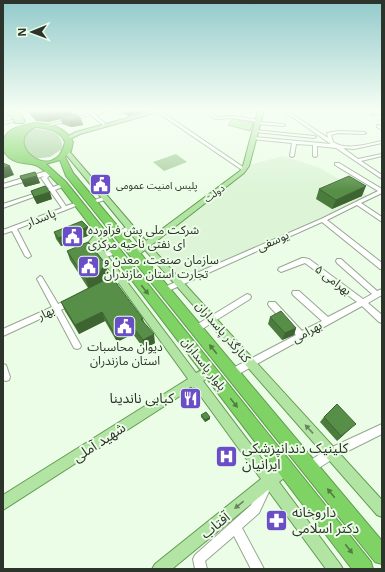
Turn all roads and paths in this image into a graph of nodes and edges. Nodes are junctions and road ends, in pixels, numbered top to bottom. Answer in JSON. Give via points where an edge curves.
{"nodes":[{"id":1,"x":7,"y":137,"type":"edge"},
{"id":2,"x":197,"y":137,"type":"edge"},
{"id":3,"x":254,"y":137,"type":"edge"},
{"id":4,"x":268,"y":137,"type":"edge"},
{"id":5,"x":310,"y":137,"type":"edge"},
{"id":6,"x":314,"y":137,"type":"dead end"},
{"id":7,"x":323,"y":137,"type":"edge"},
{"id":8,"x":330,"y":137,"type":"edge"},
{"id":9,"x":68,"y":138,"type":"edge"},
{"id":10,"x":294,"y":142,"type":"junction"},
{"id":11,"x":331,"y":142,"type":"junction"},
{"id":12,"x":382,"y":142,"type":"edge"},
{"id":13,"x":315,"y":144,"type":"junction"},
{"id":14,"x":337,"y":147,"type":"junction"},
{"id":15,"x":4,"y":148,"type":"edge"},
{"id":16,"x":6,"y":155,"type":"edge"},
{"id":17,"x":382,"y":155,"type":"edge"},
{"id":18,"x":292,"y":156,"type":"dead end"},
{"id":19,"x":315,"y":156,"type":"dead end"},
{"id":20,"x":65,"y":159,"type":"junction"},
{"id":21,"x":358,"y":160,"type":"junction"},
{"id":22,"x":337,"y":164,"type":"dead end"},
{"id":23,"x":45,"y":168,"type":"junction"},
{"id":24,"x":244,"y":169,"type":"junction"},
{"id":25,"x":382,"y":177,"type":"edge"},
{"id":26,"x":3,"y":186,"type":"edge"},
{"id":27,"x":59,"y":186,"type":"junction"},
{"id":28,"x":382,"y":191,"type":"edge"},
{"id":29,"x":106,"y":198,"type":"junction"},
{"id":30,"x":92,"y":202,"type":"junction"},
{"id":31,"x":357,"y":203,"type":"junction"},
{"id":32,"x":78,"y":204,"type":"junction"},
{"id":33,"x":3,"y":206,"type":"edge"},
{"id":34,"x":65,"y":209,"type":"junction"},
{"id":35,"x":324,"y":220,"type":"junction"},
{"id":36,"x":382,"y":220,"type":"edge"},
{"id":37,"x":130,"y":227,"type":"junction"},
{"id":38,"x":14,"y":228,"type":"junction"},
{"id":39,"x":3,"y":232,"type":"edge"},
{"id":40,"x":118,"y":234,"type":"junction"},
{"id":41,"x":145,"y":245,"type":"junction"},
{"id":42,"x":109,"y":254,"type":"junction"},
{"id":43,"x":134,"y":254,"type":"junction"},
{"id":44,"x":28,"y":256,"type":"dead end"},
{"id":45,"x":339,"y":261,"type":"dead end"},
{"id":46,"x":382,"y":267,"type":"edge"},
{"id":47,"x":281,"y":270,"type":"dead end"},
{"id":48,"x":132,"y":274,"type":"junction"},
{"id":49,"x":40,"y":279,"type":"dead end"},
{"id":50,"x":120,"y":279,"type":"junction"},
{"id":51,"x":179,"y":283,"type":"junction"},
{"id":52,"x":98,"y":289,"type":"edge"},
{"id":53,"x":164,"y":290,"type":"junction"},
{"id":54,"x":296,"y":293,"type":"dead end"},
{"id":55,"x":379,"y":293,"type":"edge"},
{"id":56,"x":247,"y":296,"type":"dead end"},
{"id":57,"x":77,"y":299,"type":"edge"},
{"id":58,"x":363,"y":302,"type":"junction"},
{"id":59,"x":272,"y":304,"type":"dead end"},
{"id":60,"x":56,"y":308,"type":"junction"},
{"id":61,"x":211,"y":318,"type":"junction"},
{"id":62,"x":382,"y":320,"type":"edge"},
{"id":63,"x":327,"y":321,"type":"junction"},
{"id":64,"x":196,"y":329,"type":"junction"},
{"id":65,"x":3,"y":333,"type":"edge"},
{"id":66,"x":301,"y":335,"type":"junction"},
{"id":67,"x":77,"y":346,"type":"dead end"},
{"id":68,"x":251,"y":363,"type":"junction"},
{"id":69,"x":209,"y":371,"type":"junction"},
{"id":70,"x":232,"y":373,"type":"junction"},
{"id":71,"x":195,"y":380,"type":"junction"},
{"id":72,"x":382,"y":429,"type":"edge"},
{"id":73,"x":332,"y":453,"type":"junction"},
{"id":74,"x":285,"y":468,"type":"junction"},
{"id":75,"x":310,"y":468,"type":"junction"},
{"id":76,"x":269,"y":481,"type":"junction"},
{"id":77,"x":3,"y":503,"type":"edge"},
{"id":78,"x":382,"y":510,"type":"edge"},
{"id":79,"x":235,"y":527,"type":"junction"},
{"id":80,"x":382,"y":555,"type":"edge"},
{"id":81,"x":160,"y":569,"type":"edge"},
{"id":82,"x":202,"y":569,"type":"edge"},
{"id":83,"x":258,"y":569,"type":"edge"},
{"id":84,"x":335,"y":569,"type":"edge"},
{"id":85,"x":364,"y":569,"type":"edge"}],
"edges":[{"from":1,"to":15,"type":"highway"},
{"from":2,"to":24,"type":"street"},
{"from":3,"to":24,"type":"main road"},
{"from":4,"to":10,"type":"street"},
{"from":5,"to":6,"type":"street"},
{"from":7,"to":11,"type":"street"},
{"from":8,"to":11,"type":"street"},
{"from":9,"to":20,"type":"highway","via":[[70,146]]},
{"from":10,"to":13,"type":"street"},
{"from":10,"to":18,"type":"street"},
{"from":11,"to":14,"type":"street"},
{"from":12,"to":14,"type":"street","via":[[354,148]]},
{"from":13,"to":14,"type":"street"},
{"from":13,"to":19,"type":"street"},
{"from":14,"to":21,"type":"street"},
{"from":15,"to":16,"type":"highway"},
{"from":16,"to":23,"type":"highway"},
{"from":17,"to":21,"type":"street"},
{"from":20,"to":23,"type":"highway"},
{"from":20,"to":27,"type":"highway","via":[[56,169],[63,180]]},
{"from":20,"to":29,"type":"main road","name":"کنارگذر پاسداران"},
{"from":20,"to":30,"type":"highway","name":"بلوار پاسداران","via":[[69,174]]},
{"from":21,"to":25,"type":"street"},
{"from":22,"to":28,"type":"street"},
{"from":23,"to":26,"type":"street"},
{"from":23,"to":27,"type":"highway","name":"بلوار پاسداران"},
{"from":24,"to":41,"type":"main road","name":"دولت"},
{"from":27,"to":32,"type":"highway","name":"بلوار پاسداران"},
{"from":27,"to":33,"type":"street"},
{"from":27,"to":34,"type":"street"},
{"from":28,"to":31,"type":"street","name":"یوسفی"},
{"from":29,"to":30,"type":"street"},
{"from":29,"to":37,"type":"main road","name":"کنارگذر پاسداران"},
{"from":30,"to":40,"type":"highway","name":"بلوار پاسداران"},
{"from":31,"to":35,"type":"street","name":"یوسفی"},
{"from":31,"to":36,"type":"street"},
{"from":32,"to":34,"type":"street","name":"پاسدار"},
{"from":32,"to":42,"type":"highway","name":"بلوار پاسداران","via":[[101,233]]},
{"from":34,"to":38,"type":"street","name":"پاسدار"},
{"from":35,"to":46,"type":"street"},
{"from":35,"to":51,"type":"street","name":"یوسفی"},
{"from":37,"to":40,"type":"street"},
{"from":37,"to":41,"type":"main road","name":"کنارگذر پاسداران"},
{"from":38,"to":39,"type":"street","name":"پاسدار"},
{"from":38,"to":44,"type":"street"},
{"from":40,"to":43,"type":"highway","name":"بلوار پاسداران"},
{"from":41,"to":43,"type":"main road","name":"دولت"},
{"from":41,"to":51,"type":"main road","name":"کنارگذر پاسداران"},
{"from":42,"to":48,"type":"highway","name":"بلوار پاسداران"},
{"from":42,"to":50,"type":"main road"},
{"from":43,"to":53,"type":"highway","name":"بلوار پاسداران"},
{"from":45,"to":55,"type":"street"},
{"from":47,"to":58,"type":"street","name":"بهرامی ۵","via":[[306,260]]},
{"from":48,"to":50,"type":"street"},
{"from":48,"to":69,"type":"highway","name":"بلوار پاسداران","one_way":true},
{"from":49,"to":60,"type":"street"},
{"from":50,"to":52,"type":"street"},
{"from":50,"to":71,"type":"main road"},
{"from":51,"to":53,"type":"street","name":"یوسفی"},
{"from":51,"to":61,"type":"main road","name":"کنارگذر پاسداران"},
{"from":53,"to":64,"type":"highway","name":"بلوار پاسداران"},
{"from":54,"to":63,"type":"street"},
{"from":55,"to":58,"type":"street","name":"بهرامی"},
{"from":56,"to":61,"type":"street"},
{"from":57,"to":60,"type":"street","name":"بهار"},
{"from":58,"to":62,"type":"street"},
{"from":58,"to":63,"type":"street","name":"بهرامی"},
{"from":59,"to":66,"type":"street"},
{"from":60,"to":65,"type":"street","name":"بهار"},
{"from":60,"to":67,"type":"street"},
{"from":61,"to":64,"type":"street"},
{"from":61,"to":68,"type":"main road","name":"کنارگذر پاسداران"},
{"from":63,"to":66,"type":"street","name":"بهرامی"},
{"from":70,"to":64,"type":"highway","name":"بلوار پاسداران","one_way":true},
{"from":66,"to":68,"type":"street","name":"بهرامی"},
{"from":68,"to":70,"type":"street","name":"بهرامی"},
{"from":73,"to":68,"type":"main road","name":"کنارگذر پاسداران","one_way":true},
{"from":69,"to":71,"type":"main road","name":"شهید آملی"},
{"from":69,"to":74,"type":"highway","name":"بلوار پاسداران","one_way":true},
{"from":70,"to":75,"type":"highway","name":"بلوار پاسداران"},
{"from":71,"to":76,"type":"main road"},
{"from":71,"to":77,"type":"main road","name":"شهید آملی"},
{"from":72,"to":73,"type":"street"},
{"from":73,"to":75,"type":"street"},
{"from":73,"to":78,"type":"main road","name":"کنارگذر پاسداران"},
{"from":74,"to":76,"type":"main road","name":"آفتاب"},
{"from":74,"to":85,"type":"highway","name":"بلوار پاسداران","one_way":true},
{"from":80,"to":75,"type":"highway","name":"بلوار پاسداران","one_way":true},
{"from":76,"to":79,"type":"street","via":[[255,509]]},
{"from":76,"to":81,"type":"main road","name":"آفتاب","one_way":true},
{"from":76,"to":84,"type":"main road"},
{"from":79,"to":82,"type":"street","via":[[199,559]]},
{"from":79,"to":83,"type":"street"}]}
